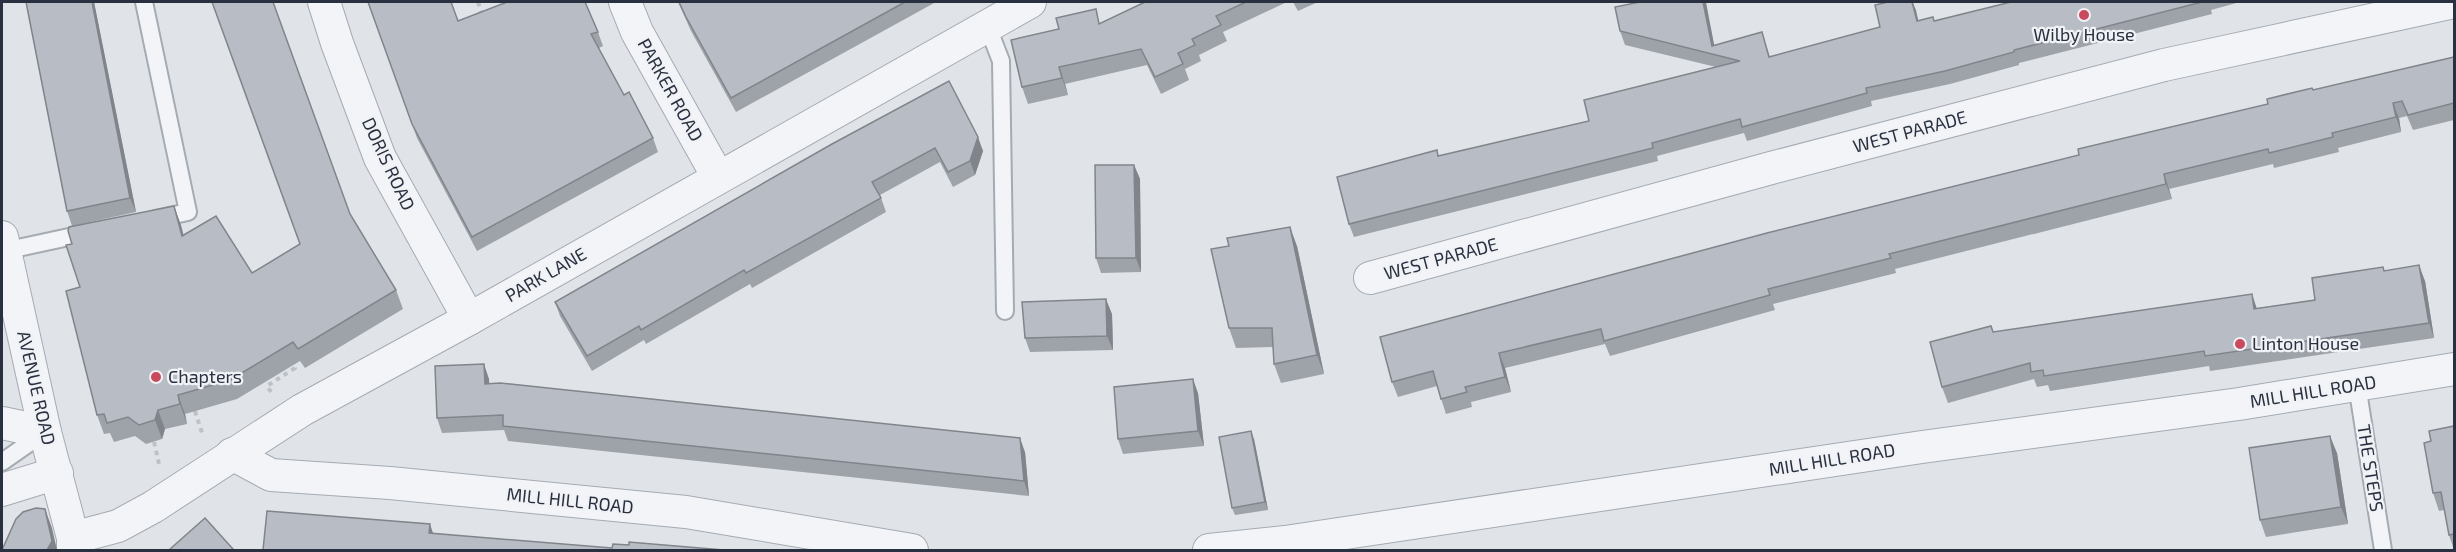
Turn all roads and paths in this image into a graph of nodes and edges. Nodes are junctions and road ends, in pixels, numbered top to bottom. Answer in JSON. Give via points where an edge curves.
{"nodes":[{"id":1,"x":144,"y":2,"type":"edge"},
{"id":2,"x":324,"y":2,"type":"edge"},
{"id":3,"x":478,"y":2,"type":"edge"},
{"id":4,"x":625,"y":2,"type":"edge"},
{"id":5,"x":1030,"y":2,"type":"edge"},
{"id":6,"x":2454,"y":2,"type":"edge"},
{"id":7,"x":486,"y":24,"type":"edge"},
{"id":8,"x":987,"y":25,"type":"junction"},
{"id":9,"x":718,"y":177,"type":"junction"},
{"id":10,"x":142,"y":221,"type":"edge"},
{"id":11,"x":108,"y":229,"type":"edge"},
{"id":12,"x":3,"y":244,"type":"edge"},
{"id":13,"x":1370,"y":278,"type":"dead end"},
{"id":14,"x":1005,"y":311,"type":"dead end"},
{"id":15,"x":469,"y":319,"type":"junction"},
{"id":16,"x":290,"y":360,"type":"edge"},
{"id":17,"x":2454,"y":369,"type":"edge"},
{"id":18,"x":2357,"y":385,"type":"junction"},
{"id":19,"x":267,"y":386,"type":"dead end"},
{"id":20,"x":2,"y":423,"type":"edge"},
{"id":21,"x":45,"y":432,"type":"junction"},
{"id":22,"x":154,"y":442,"type":"edge"},
{"id":23,"x":232,"y":454,"type":"junction"},
{"id":24,"x":158,"y":459,"type":"dead end"},
{"id":25,"x":2,"y":462,"type":"edge"},
{"id":26,"x":57,"y":473,"type":"junction"},
{"id":27,"x":2,"y":490,"type":"edge"},
{"id":28,"x":73,"y":544,"type":"edge"},
{"id":29,"x":912,"y":550,"type":"edge"},
{"id":30,"x":1209,"y":550,"type":"edge"},
{"id":31,"x":2383,"y":550,"type":"edge"}],
"edges":[{"from":1,"to":10,"type":"lane","via":[[188,212]]},
{"from":2,"to":15,"type":"street","name":"DORIS ROAD","via":[[381,158]]},
{"from":3,"to":7,"type":"path"},
{"from":4,"to":9,"type":"street","name":"PARKER ROAD","via":[[637,32]]},
{"from":5,"to":8,"type":"street","name":"PARK LANE"},
{"from":6,"to":13,"type":"street","name":"WEST PARADE","via":[[2164,65]]},
{"from":8,"to":9,"type":"street","name":"PARK LANE"},
{"from":8,"to":14,"type":"lane","via":[[1000,61]]},
{"from":9,"to":15,"type":"street","name":"PARK LANE"},
{"from":11,"to":12,"type":"lane"},
{"from":12,"to":21,"type":"street","name":"AVENUE ROAD"},
{"from":15,"to":23,"type":"street","name":"PARK LANE","via":[[302,410]]},
{"from":16,"to":19,"type":"path","via":[[295,368]]},
{"from":17,"to":18,"type":"street","name":"MILL HILL ROAD"},
{"from":18,"to":30,"type":"street","name":"MILL HILL ROAD"},
{"from":18,"to":31,"type":"lane","name":"THE STEPS"},
{"from":20,"to":21,"type":"street"},
{"from":21,"to":25,"type":"lane"},
{"from":21,"to":26,"type":"street","name":"AVENUE ROAD"},
{"from":22,"to":24,"type":"path"},
{"from":23,"to":28,"type":"street","name":"PARK LANE","via":[[153,507]]},
{"from":23,"to":29,"type":"street","name":"MILL HILL ROAD","via":[[271,475],[686,512]]},
{"from":26,"to":27,"type":"street"},
{"from":26,"to":28,"type":"street","name":"AVENUE ROAD"}]}
